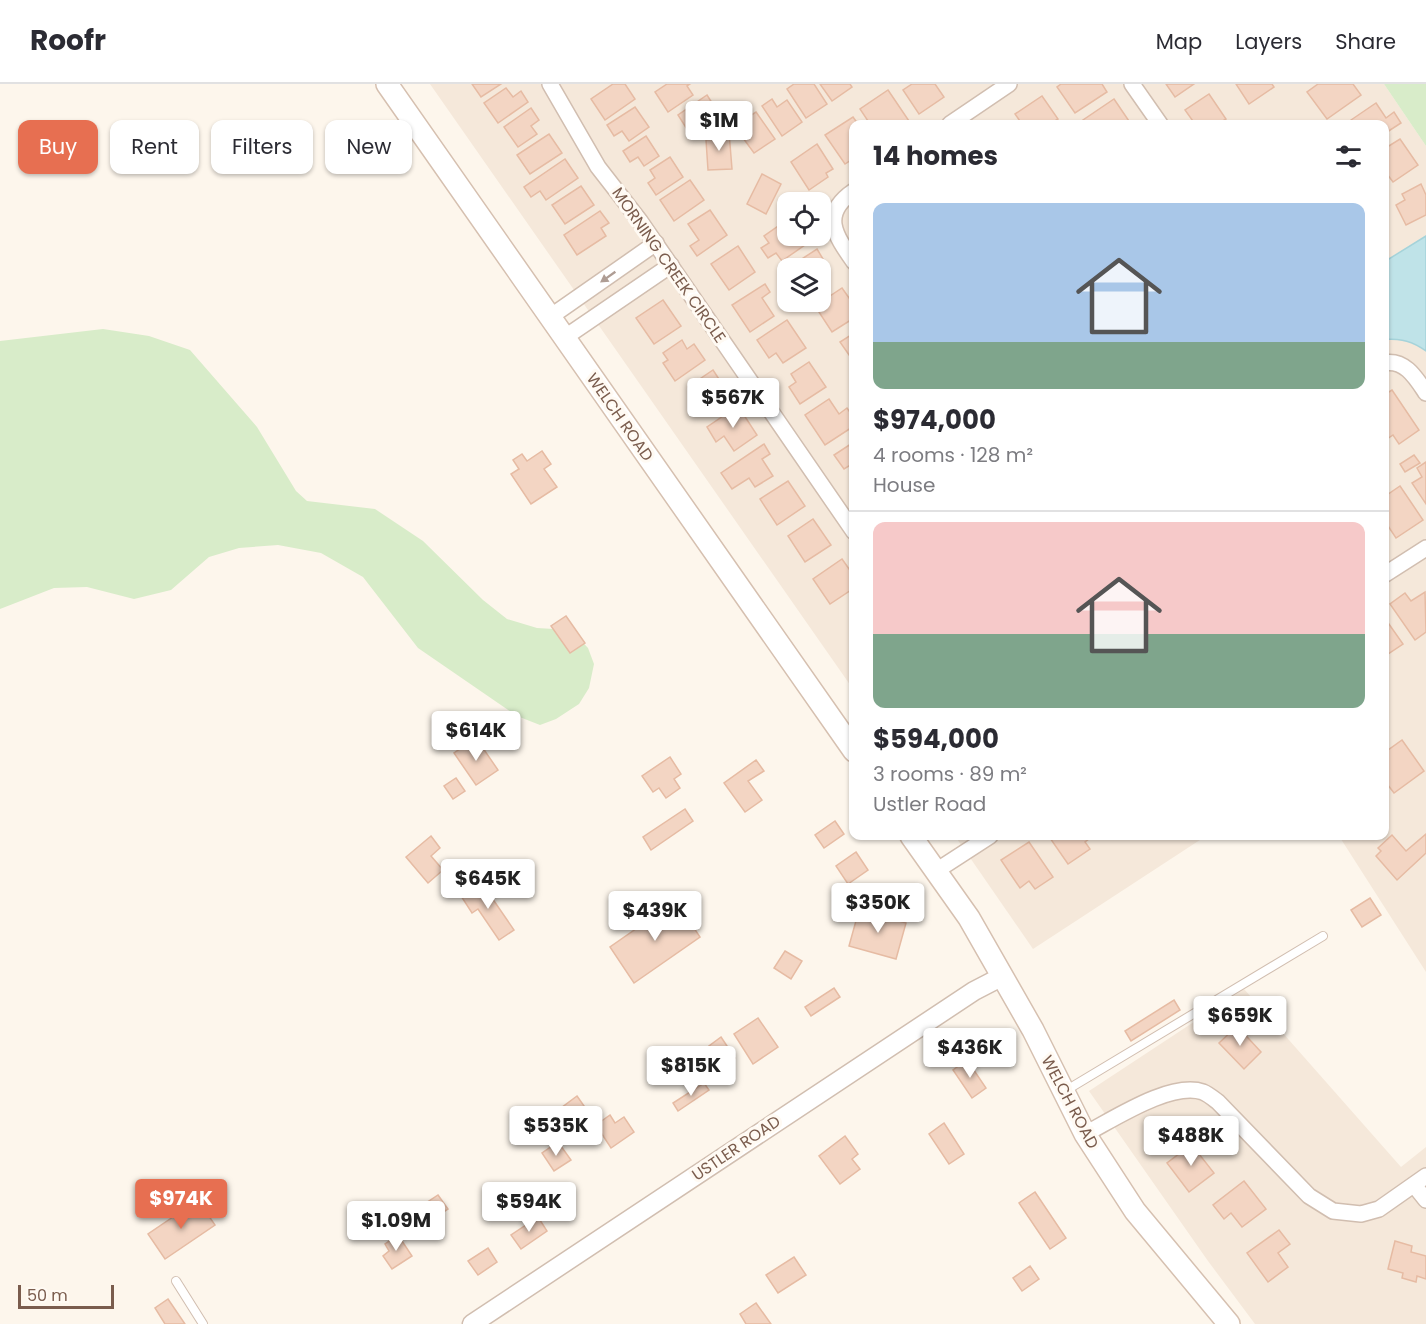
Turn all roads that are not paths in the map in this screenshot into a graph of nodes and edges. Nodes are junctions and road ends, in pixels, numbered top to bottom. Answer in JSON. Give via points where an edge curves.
{"nodes":[{"id":1,"x":387,"y":84,"type":"edge"},
{"id":2,"x":550,"y":84,"type":"edge"},
{"id":3,"x":1009,"y":84,"type":"edge"},
{"id":4,"x":1132,"y":84,"type":"edge"},
{"id":5,"x":956,"y":120,"type":"edge"},
{"id":6,"x":1157,"y":120,"type":"edge"},
{"id":7,"x":849,"y":194,"type":"edge"},
{"id":8,"x":656,"y":243,"type":"junction"},
{"id":9,"x":849,"y":255,"type":"edge"},
{"id":10,"x":671,"y":265,"type":"junction"},
{"id":11,"x":549,"y":317,"type":"junction"},
{"id":12,"x":564,"y":338,"type":"junction"},
{"id":13,"x":1389,"y":364,"type":"edge"},
{"id":14,"x":1426,"y":393,"type":"edge"},
{"id":15,"x":848,"y":514,"type":"edge"},
{"id":16,"x":1426,"y":548,"type":"edge"},
{"id":17,"x":1389,"y":572,"type":"edge"},
{"id":18,"x":849,"y":744,"type":"edge"},
{"id":19,"x":914,"y":840,"type":"edge"},
{"id":20,"x":984,"y":840,"type":"edge"},
{"id":21,"x":936,"y":871,"type":"junction"},
{"id":22,"x":1323,"y":936,"type":"dead end"},
{"id":23,"x":1003,"y":976,"type":"junction"},
{"id":24,"x":1063,"y":1092,"type":"junction"},
{"id":25,"x":1085,"y":1134,"type":"junction"},
{"id":26,"x":1420,"y":1180,"type":"edge"},
{"id":27,"x":1426,"y":1200,"type":"edge"},
{"id":28,"x":176,"y":1281,"type":"dead end"},
{"id":29,"x":203,"y":1324,"type":"edge"},
{"id":30,"x":472,"y":1324,"type":"edge"},
{"id":31,"x":1229,"y":1324,"type":"edge"}],
"edges":[{"from":1,"to":11,"type":"main road","name":"WELCH ROAD"},
{"from":2,"to":8,"type":"street","name":"MORNING CREEK CIRCLE","via":[[598,167]]},
{"from":3,"to":5,"type":"street"},
{"from":4,"to":6,"type":"street"},
{"from":7,"to":9,"type":"street","via":[[833,214],[835,234]]},
{"from":8,"to":10,"type":"street","name":"MORNING CREEK CIRCLE"},
{"from":8,"to":11,"type":"street","one_way":true},
{"from":10,"to":12,"type":"street"},
{"from":10,"to":15,"type":"street","name":"MORNING CREEK CIRCLE"},
{"from":11,"to":12,"type":"main road","name":"WELCH ROAD"},
{"from":12,"to":18,"type":"main road","name":"WELCH ROAD"},
{"from":13,"to":14,"type":"street","via":[[1401,365],[1413,374]]},
{"from":16,"to":17,"type":"street"},
{"from":19,"to":21,"type":"main road","name":"WELCH ROAD"},
{"from":20,"to":21,"type":"street"},
{"from":21,"to":23,"type":"main road","name":"WELCH ROAD"},
{"from":22,"to":24,"type":"lane"},
{"from":23,"to":24,"type":"main road","name":"WELCH ROAD"},
{"from":23,"to":30,"type":"street","name":"USTLER ROAD","via":[[974,991]]},
{"from":24,"to":25,"type":"main road","name":"WELCH ROAD"},
{"from":25,"to":26,"type":"street","via":[[1166,1093],[1200,1091],[1218,1102],[1324,1207],[1351,1214],[1370,1212],[1387,1205]]},
{"from":25,"to":31,"type":"main road","name":"WELCH ROAD","via":[[1136,1211]]},
{"from":26,"to":27,"type":"street"},
{"from":28,"to":29,"type":"lane"}]}
